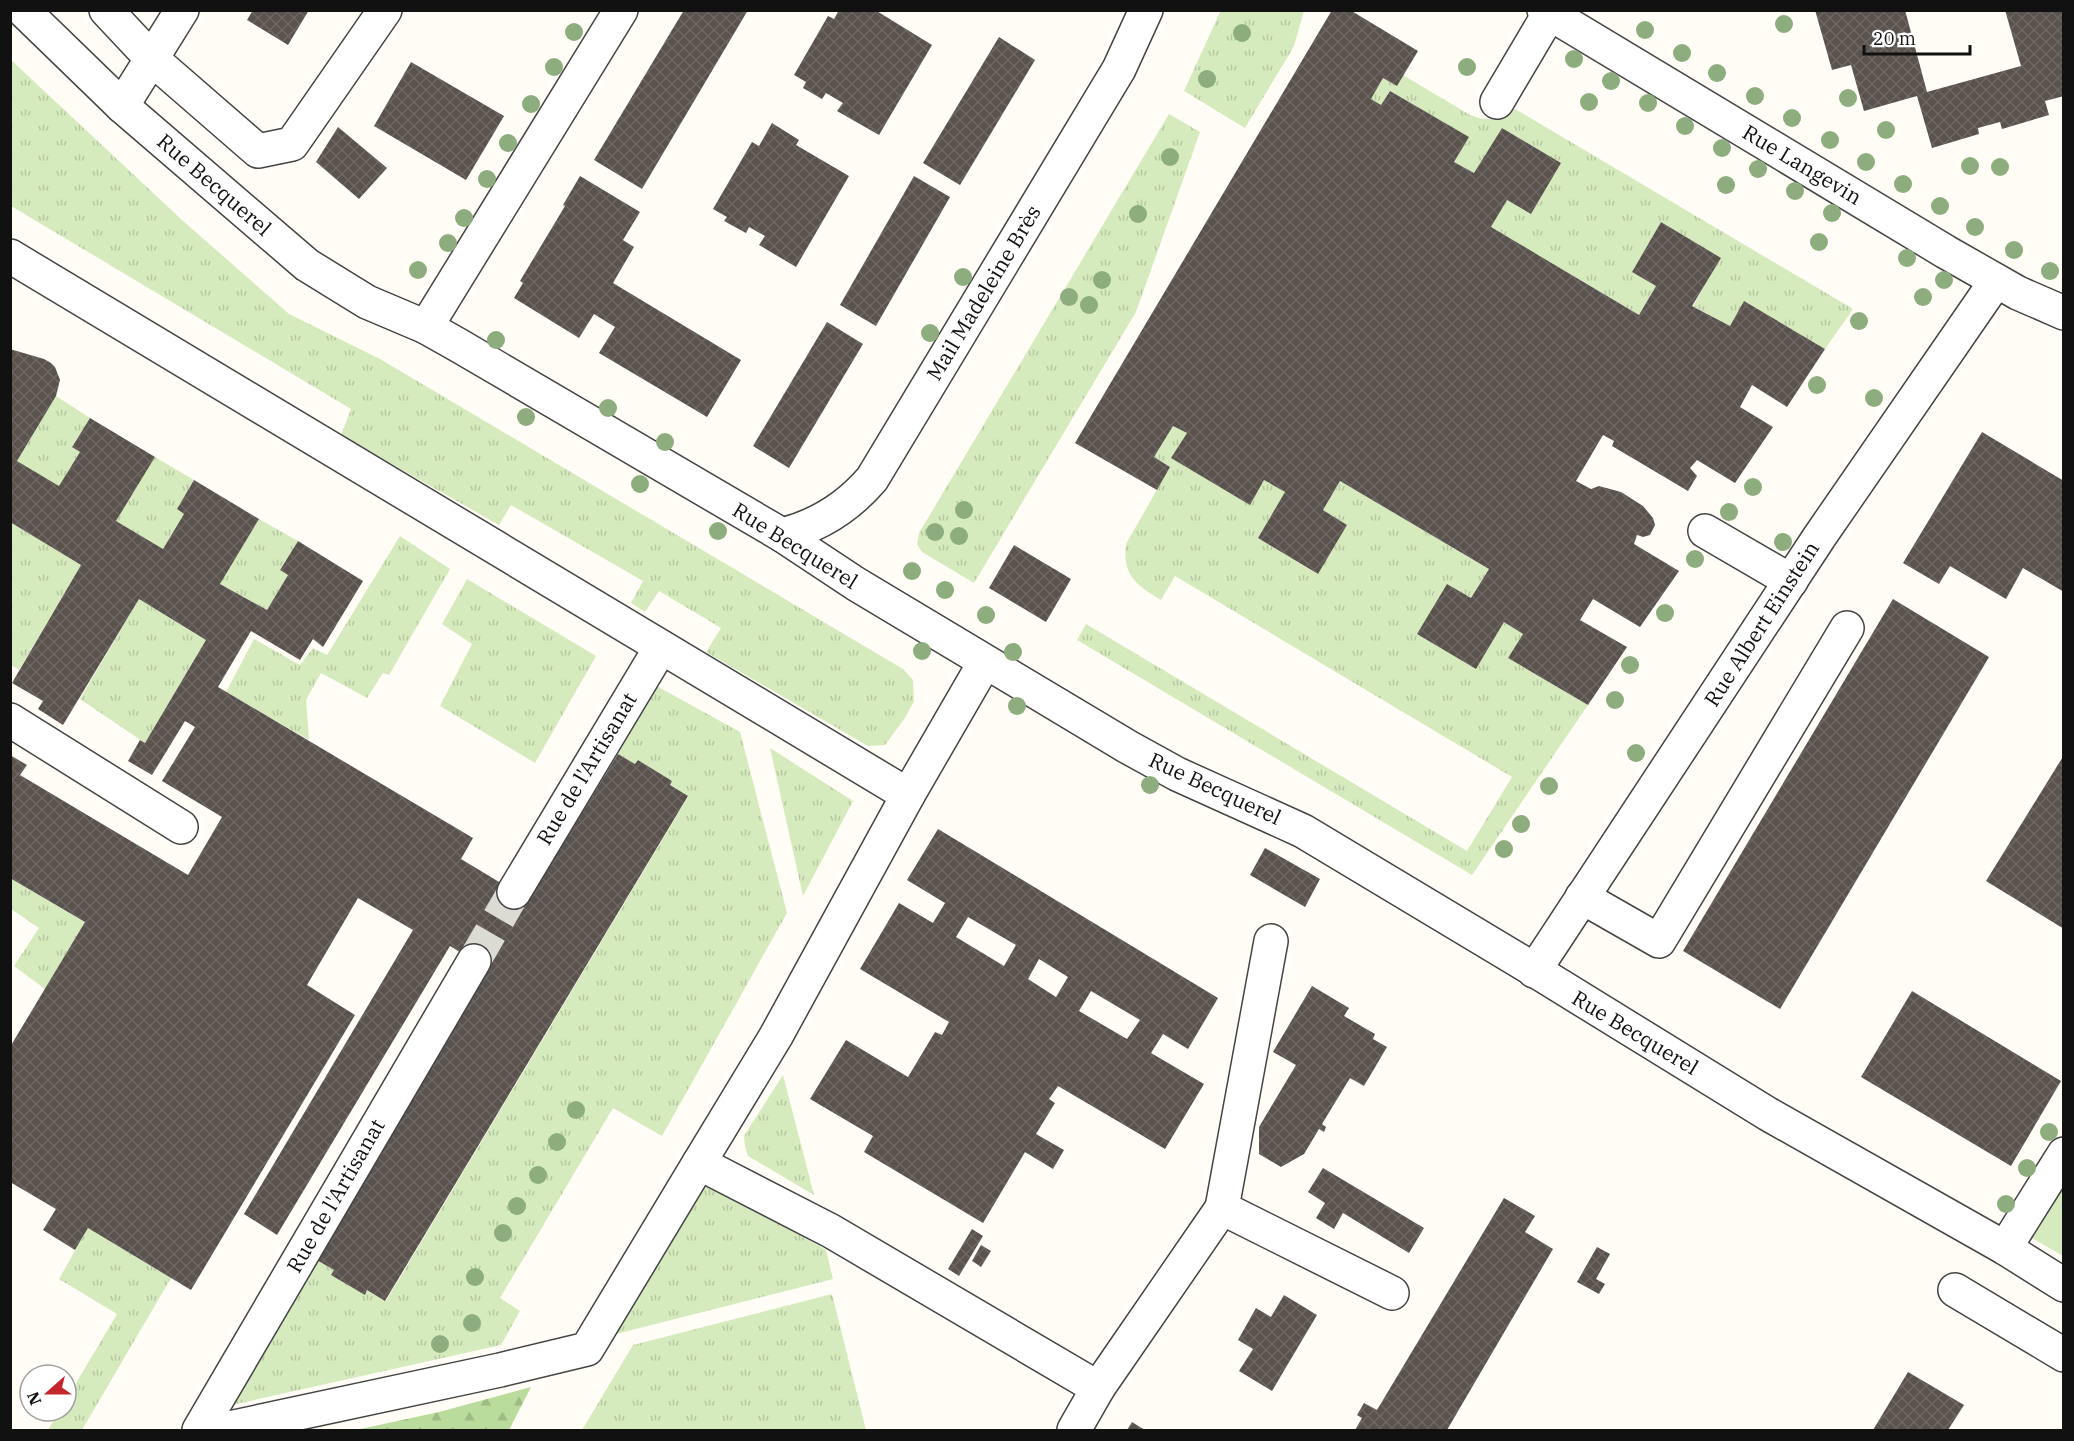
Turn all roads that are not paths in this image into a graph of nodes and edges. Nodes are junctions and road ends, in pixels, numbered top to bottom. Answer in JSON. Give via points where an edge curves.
{"nodes":[{"id":1,"x":23,"y":10,"type":"edge"},
{"id":2,"x":106,"y":10,"type":"edge"},
{"id":3,"x":182,"y":10,"type":"edge"},
{"id":4,"x":386,"y":10,"type":"edge"},
{"id":5,"x":621,"y":10,"type":"edge"},
{"id":6,"x":1146,"y":10,"type":"edge"},
{"id":7,"x":1547,"y":12,"type":"edge"},
{"id":8,"x":152,"y":58,"type":"junction"},
{"id":9,"x":1497,"y":102,"type":"dead end"},
{"id":10,"x":122,"y":106,"type":"junction"},
{"id":11,"x":10,"y":256,"type":"edge"},
{"id":12,"x":1996,"y":281,"type":"junction"},
{"id":13,"x":2064,"y":313,"type":"edge"},
{"id":14,"x":426,"y":327,"type":"junction"},
{"id":15,"x":1705,"y":531,"type":"dead end"},
{"id":16,"x":782,"y":535,"type":"junction"},
{"id":17,"x":1791,"y":581,"type":"junction"},
{"id":18,"x":1847,"y":628,"type":"dead end"},
{"id":19,"x":661,"y":647,"type":"junction"},
{"id":20,"x":985,"y":662,"type":"junction"},
{"id":21,"x":10,"y":720,"type":"edge"},
{"id":22,"x":908,"y":795,"type":"junction"},
{"id":23,"x":181,"y":827,"type":"dead end"},
{"id":24,"x":514,"y":891,"type":"tunnel mouth"},
{"id":25,"x":1582,"y":897,"type":"junction"},
{"id":26,"x":1271,"y":941,"type":"dead end"},
{"id":27,"x":474,"y":961,"type":"tunnel mouth"},
{"id":28,"x":1534,"y":971,"type":"junction"},
{"id":29,"x":2064,"y":1154,"type":"edge"},
{"id":30,"x":699,"y":1163,"type":"junction"},
{"id":31,"x":1222,"y":1208,"type":"junction"},
{"id":32,"x":2005,"y":1248,"type":"junction"},
{"id":33,"x":2064,"y":1285,"type":"edge"},
{"id":34,"x":1954,"y":1290,"type":"dead end"},
{"id":35,"x":1392,"y":1293,"type":"dead end"},
{"id":36,"x":2064,"y":1355,"type":"edge"},
{"id":37,"x":1098,"y":1388,"type":"junction"},
{"id":38,"x":199,"y":1431,"type":"edge"},
{"id":39,"x":220,"y":1431,"type":"edge"},
{"id":40,"x":1074,"y":1431,"type":"edge"}],
"edges":[{"from":1,"to":10,"type":"street","name":"Rue Becquerel"},
{"from":2,"to":8,"type":"street"},
{"from":3,"to":8,"type":"street"},
{"from":4,"to":8,"type":"street","via":[[292,144],[258,151]]},
{"from":5,"to":14,"type":"street"},
{"from":6,"to":16,"type":"street","name":"Mail Madeleine Brès","via":[[1119,69],[872,479],[834,514]]},
{"from":7,"to":9,"type":"street"},
{"from":7,"to":12,"type":"street","name":"Rue Langevin"},
{"from":8,"to":10,"type":"street"},
{"from":10,"to":14,"type":"street","name":"Rue Becquerel","via":[[307,265],[367,302]]},
{"from":11,"to":19,"type":"street"},
{"from":12,"to":13,"type":"street","name":"Rue Langevin"},
{"from":12,"to":17,"type":"street","name":"Rue Albert Einstein"},
{"from":14,"to":16,"type":"street","name":"Rue Becquerel"},
{"from":15,"to":17,"type":"street"},
{"from":16,"to":20,"type":"street","name":"Rue Becquerel"},
{"from":17,"to":25,"type":"street","name":"Rue Albert Einstein"},
{"from":18,"to":25,"type":"street","via":[[1659,941]]},
{"from":19,"to":22,"type":"street"},
{"from":19,"to":24,"type":"street","name":"Rue de l'Artisanat"},
{"from":20,"to":22,"type":"street"},
{"from":20,"to":28,"type":"street","name":"Rue Becquerel","via":[[1177,774],[1303,831]]},
{"from":21,"to":23,"type":"street"},
{"from":22,"to":30,"type":"street","via":[[776,1036]]},
{"from":25,"to":28,"type":"street","name":"Rue Albert Einstein"},
{"from":26,"to":31,"type":"street"},
{"from":27,"to":38,"type":"street","name":"Rue de l'Artisanat"},
{"from":28,"to":32,"type":"street","name":"Rue Becquerel","via":[[1768,1114]]},
{"from":29,"to":32,"type":"street"},
{"from":30,"to":37,"type":"street","via":[[831,1231]]},
{"from":30,"to":39,"type":"street","via":[[587,1349]]},
{"from":31,"to":35,"type":"street"},
{"from":31,"to":37,"type":"street"},
{"from":32,"to":33,"type":"street","name":"Rue Becquerel"},
{"from":34,"to":36,"type":"street"},
{"from":37,"to":40,"type":"street"}]}
